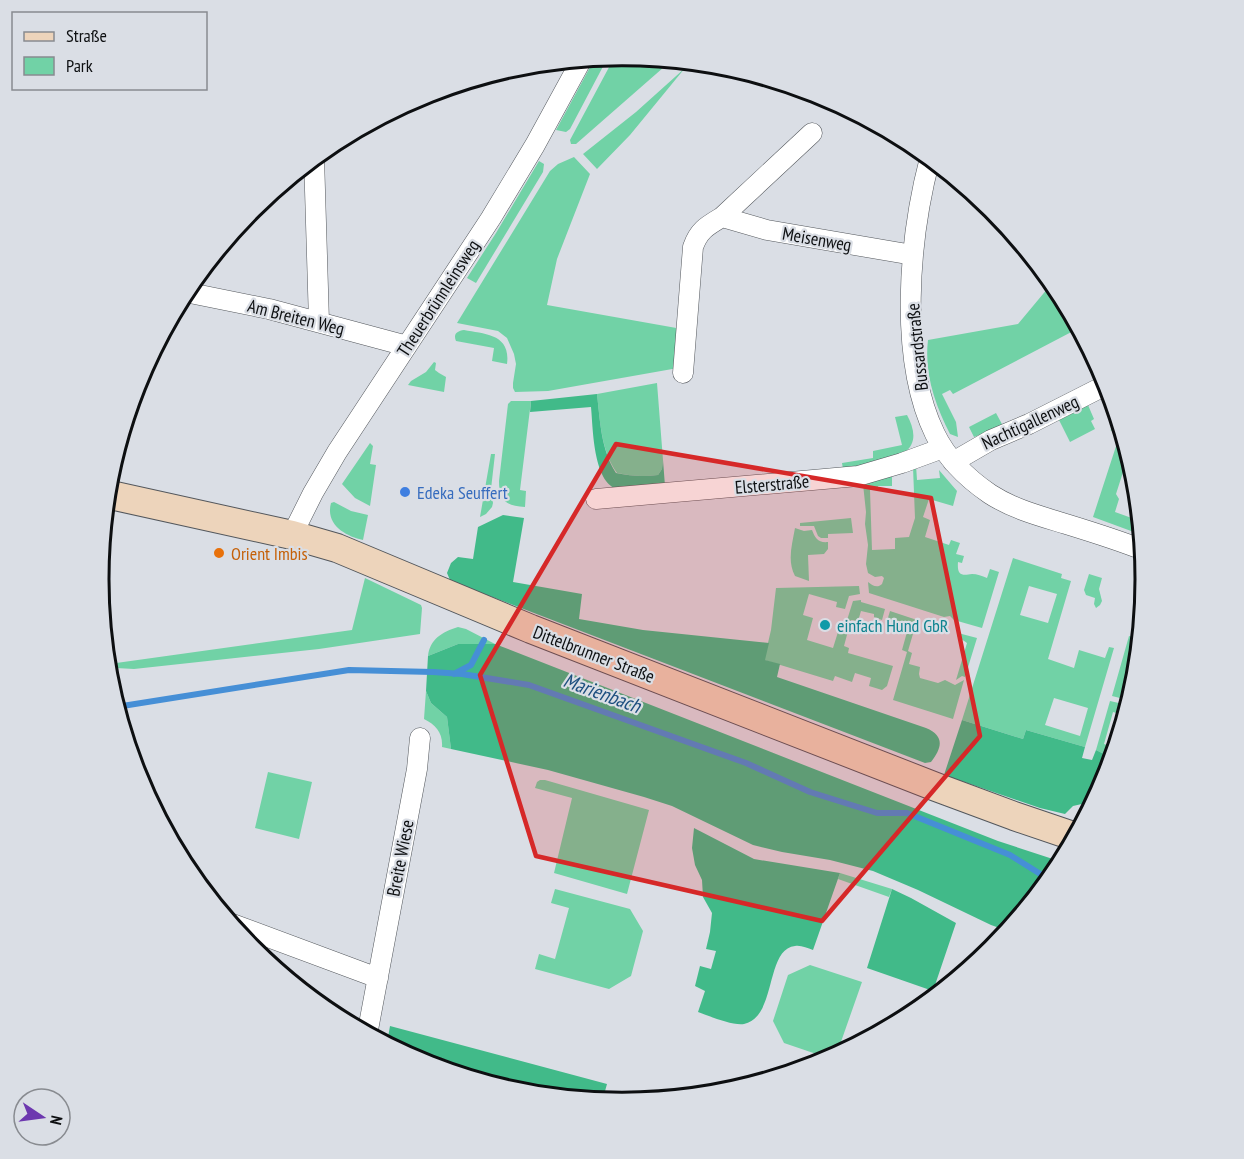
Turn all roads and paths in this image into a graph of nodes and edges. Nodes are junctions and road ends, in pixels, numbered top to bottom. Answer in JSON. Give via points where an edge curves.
{"nodes":[{"id":1,"x":578,"y":68,"type":"edge"},
{"id":2,"x":812,"y":133,"type":"dead end"},
{"id":3,"x":928,"y":167,"type":"edge"},
{"id":4,"x":314,"y":168,"type":"edge"},
{"id":5,"x":722,"y":217,"type":"junction"},
{"id":6,"x":913,"y":255,"type":"junction"},
{"id":7,"x":195,"y":294,"type":"edge"},
{"id":8,"x":319,"y":322,"type":"junction"},
{"id":9,"x":408,"y":346,"type":"junction"},
{"id":10,"x":682,"y":373,"type":"dead end"},
{"id":11,"x":1098,"y":389,"type":"edge"},
{"id":12,"x":948,"y":455,"type":"junction"},
{"id":13,"x":115,"y":496,"type":"edge"},
{"id":14,"x":596,"y":500,"type":"dead end"},
{"id":15,"x":291,"y":535,"type":"junction"},
{"id":16,"x":1134,"y":547,"type":"edge"},
{"id":17,"x":420,"y":738,"type":"dead end"},
{"id":18,"x":1068,"y":834,"type":"edge"},
{"id":19,"x":246,"y":929,"type":"edge"},
{"id":20,"x":378,"y":978,"type":"junction"},
{"id":21,"x":369,"y":1026,"type":"edge"}],
"edges":[{"from":1,"to":9,"type":"street","name":"Theuerbrünnleinsweg","via":[[502,200]]},
{"from":2,"to":5,"type":"street"},
{"from":3,"to":6,"type":"street","name":"Bussardstraße"},
{"from":4,"to":8,"type":"street"},
{"from":5,"to":6,"type":"street","name":"Meisenweg","via":[[767,230]]},
{"from":5,"to":10,"type":"street","via":[[701,231],[693,247]]},
{"from":6,"to":12,"type":"street","name":"Bussardstraße","via":[[916,376],[935,435]]},
{"from":7,"to":8,"type":"street","name":"Am Breiten Weg"},
{"from":8,"to":9,"type":"street","name":"Am Breiten Weg"},
{"from":9,"to":15,"type":"street","name":"Theuerbrünnleinsweg","via":[[337,452]]},
{"from":11,"to":12,"type":"street","name":"Nachtigallenweg","via":[[1029,424]]},
{"from":12,"to":14,"type":"street","name":"Elsterstraße","via":[[858,476]]},
{"from":12,"to":16,"type":"street","name":"Bussardstraße","via":[[974,482],[1008,504]]},
{"from":13,"to":15,"type":"street","name":"Dittelbrunner Straße"},
{"from":15,"to":18,"type":"street","name":"Dittelbrunner Straße","via":[[337,548],[531,629]]},
{"from":17,"to":20,"type":"street","name":"Breite Wiese"},
{"from":19,"to":20,"type":"street"},
{"from":20,"to":21,"type":"street","name":"Breite Wiese"}]}
